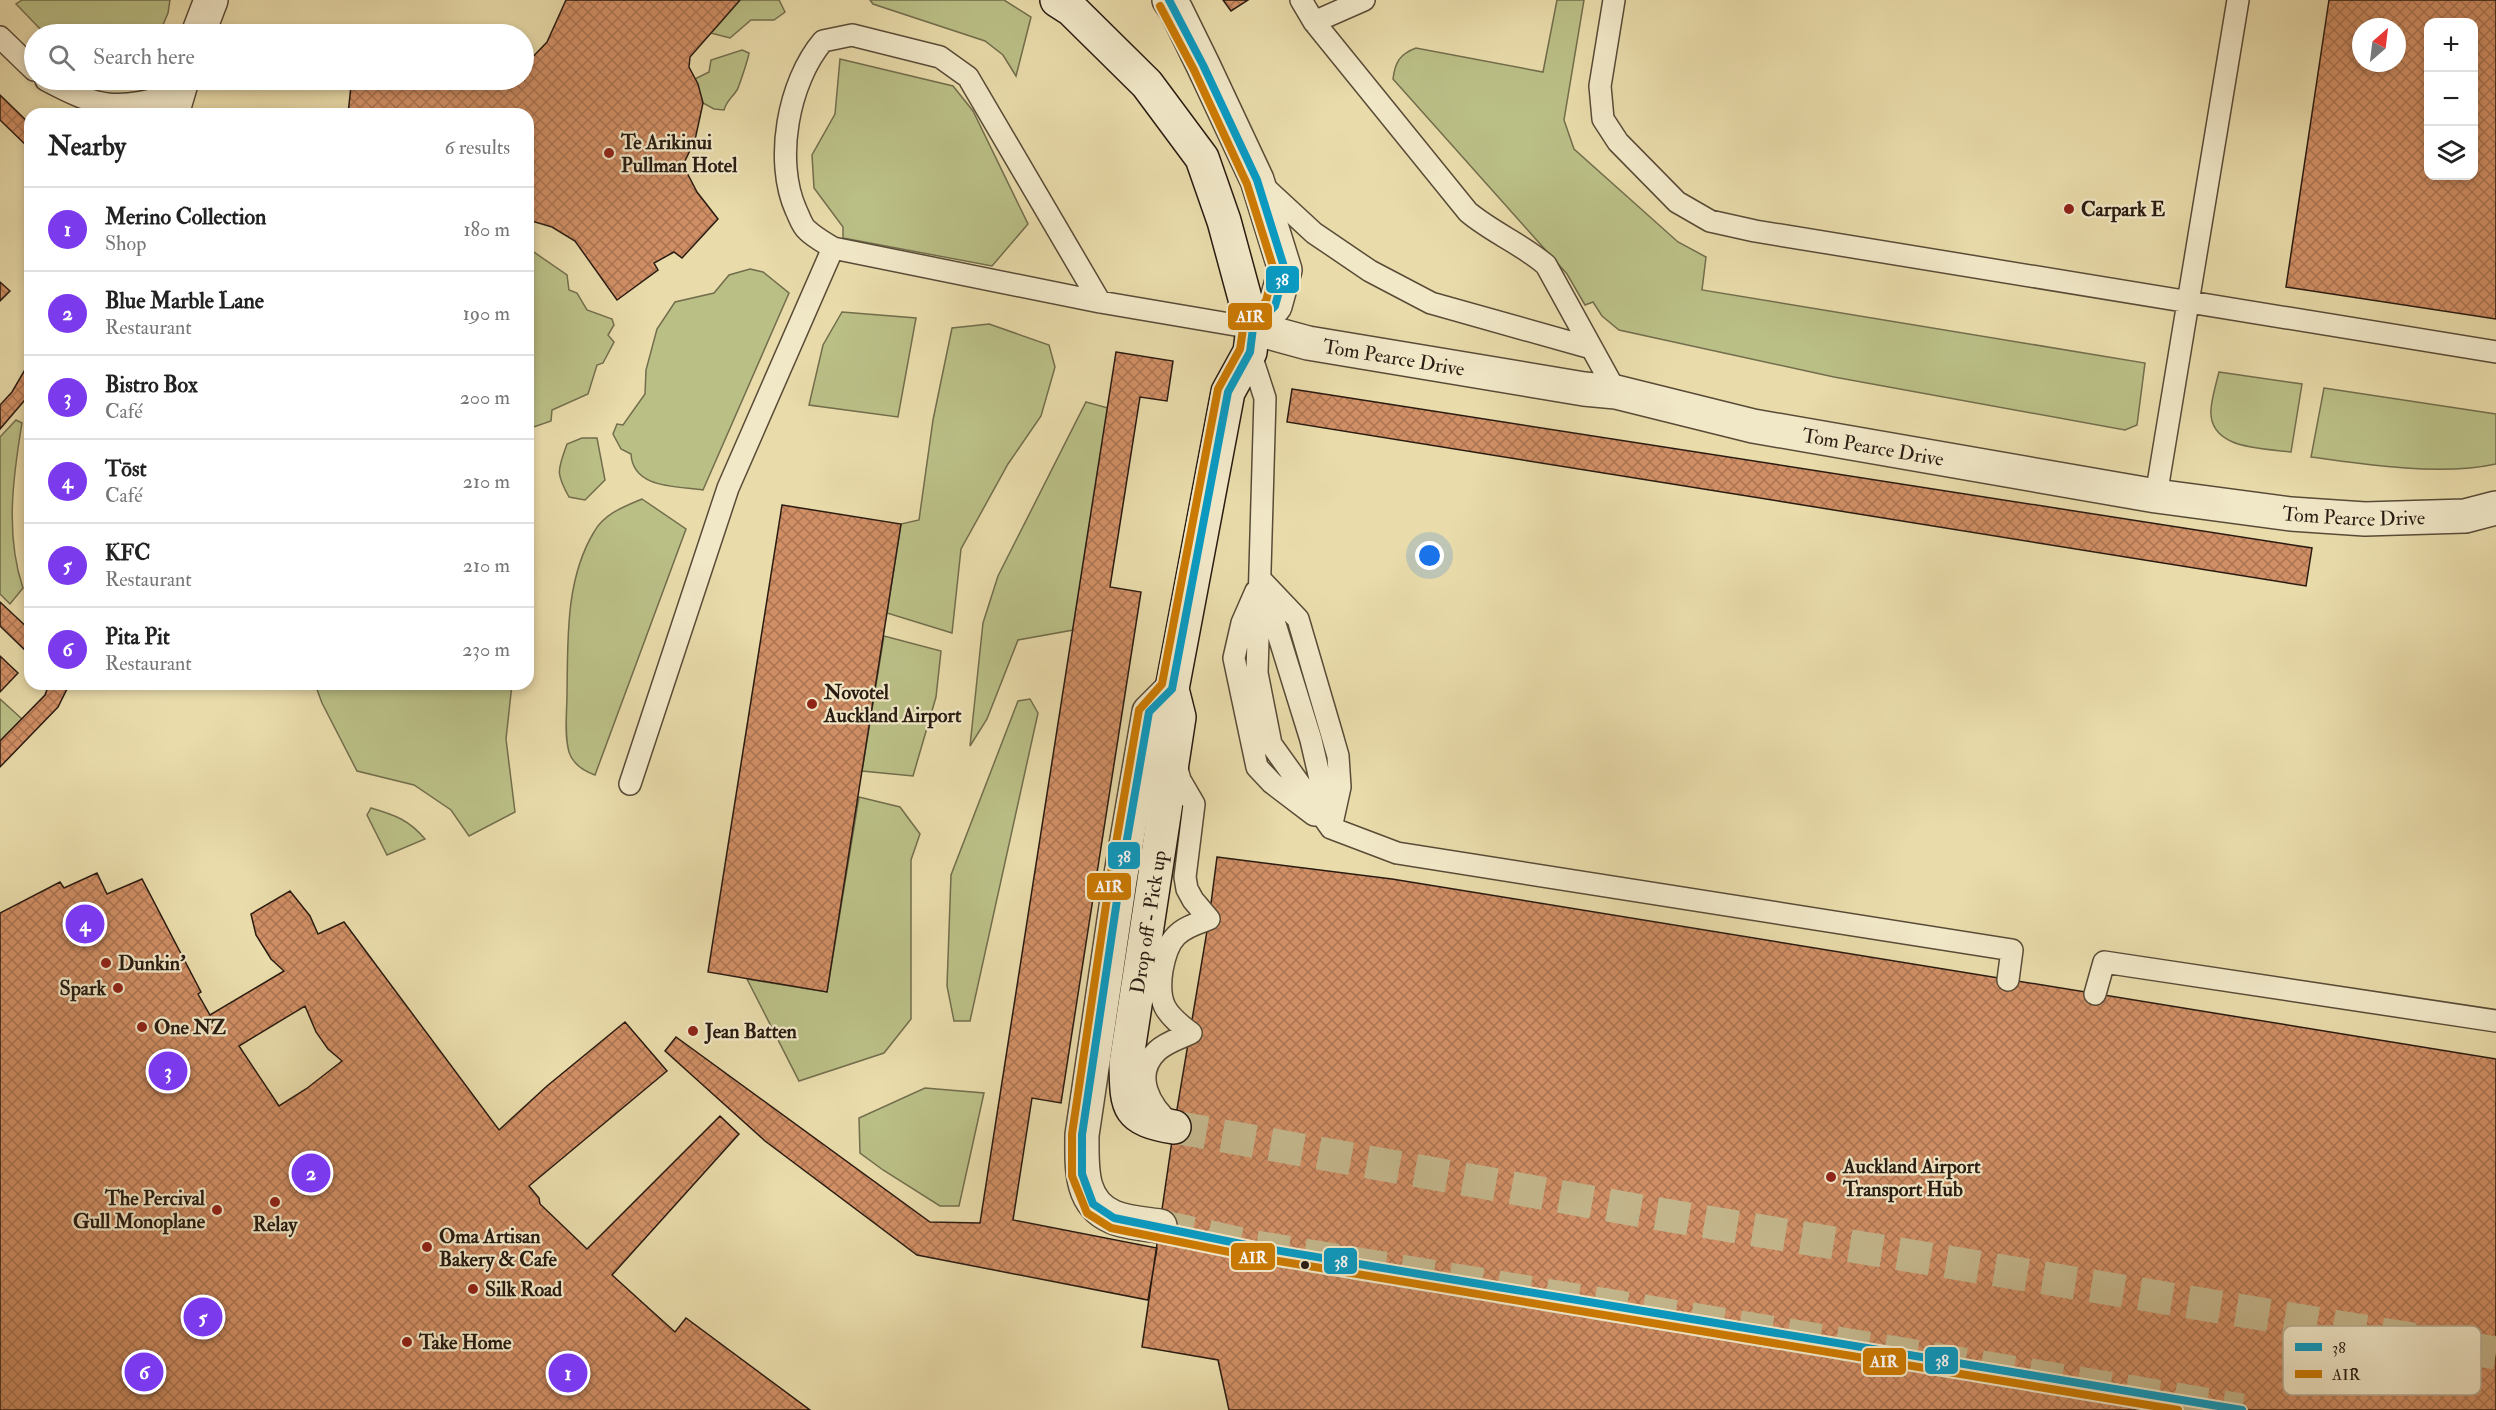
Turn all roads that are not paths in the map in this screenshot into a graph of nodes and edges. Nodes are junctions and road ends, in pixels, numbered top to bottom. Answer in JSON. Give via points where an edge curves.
{"nodes":[{"id":1,"x":211,"y":0,"type":"edge"},
{"id":2,"x":1057,"y":0,"type":"edge"},
{"id":3,"x":1168,"y":0,"type":"edge"},
{"id":4,"x":1301,"y":0,"type":"edge"},
{"id":5,"x":1318,"y":0,"type":"edge"},
{"id":6,"x":1364,"y":0,"type":"edge"},
{"id":7,"x":1614,"y":0,"type":"edge"},
{"id":8,"x":2238,"y":0,"type":"edge"},
{"id":9,"x":1314,"y":22,"type":"junction"},
{"id":10,"x":202,"y":24,"type":"edge"},
{"id":11,"x":0,"y":37,"type":"edge"},
{"id":12,"x":24,"y":60,"type":"edge"},
{"id":13,"x":56,"y":90,"type":"edge"},
{"id":14,"x":64,"y":90,"type":"edge"},
{"id":15,"x":177,"y":96,"type":"edge"},
{"id":16,"x":75,"y":108,"type":"edge"},
{"id":17,"x":1257,"y":180,"type":"junction"},
{"id":18,"x":833,"y":248,"type":"junction"},
{"id":19,"x":2189,"y":300,"type":"junction"},
{"id":20,"x":1100,"y":302,"type":"junction"},
{"id":21,"x":1252,"y":340,"type":"junction"},
{"id":22,"x":1591,"y":348,"type":"junction"},
{"id":23,"x":2496,"y":352,"type":"edge"},
{"id":24,"x":1616,"y":392,"type":"junction"},
{"id":25,"x":2156,"y":496,"type":"junction"},
{"id":26,"x":2496,"y":508,"type":"edge"},
{"id":27,"x":1261,"y":580,"type":"junction"},
{"id":28,"x":1172,"y":689,"type":"junction"},
{"id":29,"x":1174,"y":756,"type":"junction"},
{"id":30,"x":630,"y":784,"type":"dead end"},
{"id":31,"x":1331,"y":828,"type":"junction"},
{"id":32,"x":2008,"y":980,"type":"dead end"},
{"id":33,"x":2095,"y":994,"type":"dead end"},
{"id":34,"x":2496,"y":1022,"type":"edge"},
{"id":35,"x":1174,"y":1127,"type":"joint"},
{"id":36,"x":1160,"y":1226,"type":"tunnel mouth"}],
"edges":[{"from":1,"to":10,"type":"street"},
{"from":2,"to":21,"type":"street","via":[[1147,84],[1202,158],[1224,221]]},
{"from":3,"to":17,"type":"street"},
{"from":4,"to":9,"type":"lane"},
{"from":5,"to":9,"type":"lane"},
{"from":6,"to":9,"type":"lane"},
{"from":7,"to":19,"type":"lane","via":[[1600,86],[1603,119],[1618,142],[1677,202],[1710,221]]},
{"from":8,"to":19,"type":"lane"},
{"from":9,"to":22,"type":"lane","via":[[1468,212],[1488,229],[1546,264]]},
{"from":11,"to":12,"type":"lane"},
{"from":13,"to":16,"type":"lane"},
{"from":14,"to":15,"type":"lane","via":[[102,104]]},
{"from":17,"to":21,"type":"street","via":[[1285,270],[1275,306]]},
{"from":17,"to":22,"type":"lane","via":[[1314,233],[1370,271],[1431,303]]},
{"from":18,"to":20,"type":"lane"},
{"from":18,"to":20,"type":"lane","via":[[805,229],[789,194],[785,152],[791,109],[804,68],[823,41],[852,35],[940,57],[968,77]]},
{"from":18,"to":30,"type":"lane","via":[[728,488]]},
{"from":19,"to":23,"type":"lane"},
{"from":19,"to":25,"type":"lane"},
{"from":20,"to":21,"type":"lane"},
{"from":21,"to":24,"type":"street","name":"Tom Pearce Drive","via":[[1308,343]]},
{"from":21,"to":27,"type":"lane","via":[[1265,398]]},
{"from":21,"to":28,"type":"street","via":[[1228,392]]},
{"from":22,"to":24,"type":"lane"},
{"from":24,"to":25,"type":"street","name":"Tom Pearce Drive","via":[[1753,426]]},
{"from":25,"to":26,"type":"street","name":"Tom Pearce Drive","via":[[2291,514],[2365,519],[2465,516]]},
{"from":27,"to":31,"type":"lane","via":[[1311,740]]},
{"from":27,"to":31,"type":"lane","via":[[1257,673],[1271,744]]},
{"from":28,"to":29,"type":"street","name":"Drop off - Pick up","via":[[1179,717]]},
{"from":28,"to":36,"type":"street","via":[[1149,712],[1082,1135],[1082,1174],[1092,1204],[1114,1218]]},
{"from":29,"to":35,"type":"street","name":"Drop off - Pick up","via":[[1126,1064],[1127,1098],[1134,1114],[1148,1122]]},
{"from":29,"to":35,"type":"lane","via":[[1180,780],[1194,804],[1187,889],[1209,919],[1176,936],[1163,962],[1161,1001],[1191,1033],[1158,1050],[1149,1061],[1146,1085],[1150,1103]]},
{"from":31,"to":32,"type":"lane","via":[[1397,853],[2012,950]]},
{"from":33,"to":34,"type":"lane","via":[[2104,962]]}]}
